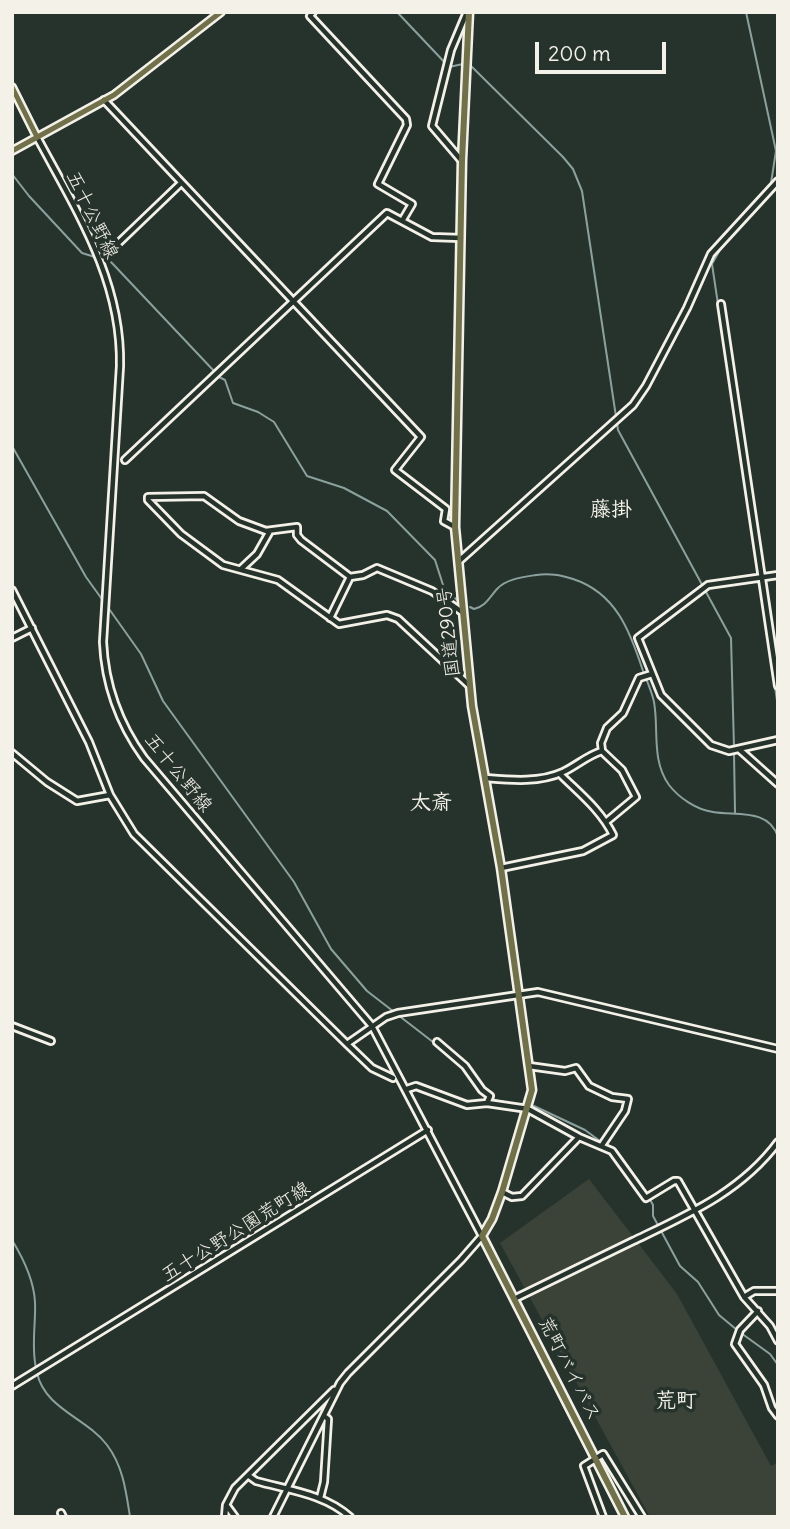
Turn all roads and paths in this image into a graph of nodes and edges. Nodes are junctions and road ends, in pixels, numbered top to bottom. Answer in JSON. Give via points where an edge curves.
{"nodes":[{"id":1,"x":221,"y":12,"type":"edge"},
{"id":2,"x":313,"y":12,"type":"edge"},
{"id":3,"x":468,"y":12,"type":"edge"},
{"id":4,"x":12,"y":87,"type":"edge"},
{"id":5,"x":104,"y":100,"type":"junction"},
{"id":6,"x":37,"y":138,"type":"junction"},
{"id":7,"x":12,"y":151,"type":"edge"},
{"id":8,"x":462,"y":160,"type":"junction"},
{"id":9,"x":778,"y":181,"type":"edge"},
{"id":10,"x":181,"y":183,"type":"junction"},
{"id":11,"x":402,"y":221,"type":"junction"},
{"id":12,"x":461,"y":238,"type":"junction"},
{"id":13,"x":108,"y":253,"type":"dead end"},
{"id":14,"x":293,"y":302,"type":"junction"},
{"id":15,"x":721,"y":304,"type":"dead end"},
{"id":16,"x":125,"y":460,"type":"dead end"},
{"id":17,"x":455,"y":527,"type":"junction"},
{"id":18,"x":271,"y":531,"type":"junction"},
{"id":19,"x":458,"y":562,"type":"junction"},
{"id":20,"x":240,"y":570,"type":"junction"},
{"id":21,"x":778,"y":575,"type":"edge"},
{"id":22,"x":350,"y":577,"type":"junction"},
{"id":23,"x":762,"y":577,"type":"junction"},
{"id":24,"x":12,"y":590,"type":"edge"},
{"id":25,"x":463,"y":613,"type":"junction"},
{"id":26,"x":330,"y":618,"type":"junction"},
{"id":27,"x":32,"y":628,"type":"junction"},
{"id":28,"x":12,"y":638,"type":"edge"},
{"id":29,"x":652,"y":674,"type":"junction"},
{"id":30,"x":778,"y":686,"type":"edge"},
{"id":31,"x":471,"y":687,"type":"junction"},
{"id":32,"x":778,"y":740,"type":"edge"},
{"id":33,"x":739,"y":750,"type":"junction"},
{"id":34,"x":602,"y":751,"type":"junction"},
{"id":35,"x":12,"y":753,"type":"edge"},
{"id":36,"x":559,"y":774,"type":"junction"},
{"id":37,"x":485,"y":778,"type":"junction"},
{"id":38,"x":778,"y":784,"type":"edge"},
{"id":39,"x":110,"y":795,"type":"junction"},
{"id":40,"x":606,"y":822,"type":"junction"},
{"id":41,"x":501,"y":867,"type":"junction"},
{"id":42,"x":519,"y":994,"type":"junction"},
{"id":43,"x":372,"y":1026,"type":"junction"},
{"id":44,"x":12,"y":1027,"type":"edge"},
{"id":45,"x":51,"y":1041,"type":"dead end"},
{"id":46,"x":436,"y":1042,"type":"dead end"},
{"id":47,"x":347,"y":1044,"type":"junction"},
{"id":48,"x":778,"y":1049,"type":"edge"},
{"id":49,"x":529,"y":1066,"type":"junction"},
{"id":50,"x":393,"y":1078,"type":"dead end"},
{"id":51,"x":407,"y":1089,"type":"junction"},
{"id":52,"x":487,"y":1103,"type":"junction"},
{"id":53,"x":528,"y":1109,"type":"junction"},
{"id":54,"x":428,"y":1130,"type":"junction"},
{"id":55,"x":579,"y":1137,"type":"junction"},
{"id":56,"x":778,"y":1142,"type":"edge"},
{"id":57,"x":602,"y":1145,"type":"junction"},
{"id":58,"x":502,"y":1192,"type":"junction"},
{"id":59,"x":695,"y":1211,"type":"junction"},
{"id":60,"x":482,"y":1236,"type":"junction"},
{"id":61,"x":778,"y":1291,"type":"edge"},
{"id":62,"x":744,"y":1297,"type":"junction"},
{"id":63,"x":516,"y":1298,"type":"junction"},
{"id":64,"x":758,"y":1311,"type":"junction"},
{"id":65,"x":778,"y":1341,"type":"edge"},
{"id":66,"x":12,"y":1386,"type":"edge"},
{"id":67,"x":339,"y":1386,"type":"junction"},
{"id":68,"x":324,"y":1416,"type":"junction"},
{"id":69,"x":778,"y":1416,"type":"edge"},
{"id":70,"x":596,"y":1458,"type":"junction"},
{"id":71,"x":248,"y":1475,"type":"junction"},
{"id":72,"x":288,"y":1490,"type":"junction"},
{"id":73,"x":320,"y":1498,"type":"junction"},
{"id":74,"x":226,"y":1505,"type":"junction"},
{"id":75,"x":225,"y":1517,"type":"edge"},
{"id":76,"x":235,"y":1517,"type":"edge"},
{"id":77,"x":273,"y":1517,"type":"edge"},
{"id":78,"x":350,"y":1517,"type":"edge"},
{"id":79,"x":603,"y":1517,"type":"edge"},
{"id":80,"x":625,"y":1517,"type":"edge"},
{"id":81,"x":642,"y":1517,"type":"edge"}],
"edges":[{"from":1,"to":5,"type":"main road"},
{"from":2,"to":11,"type":"street","via":[[310,16],[406,119],[378,184],[412,204]]},
{"from":3,"to":8,"type":"highway","name":"国道290号"},
{"from":3,"to":8,"type":"street","via":[[451,50],[432,126]]},
{"from":4,"to":6,"type":"main road"},
{"from":5,"to":6,"type":"main road"},
{"from":5,"to":10,"type":"street"},
{"from":6,"to":7,"type":"main road"},
{"from":6,"to":43,"type":"street","name":"五十公野線","via":[[98,254],[119,325],[103,642],[113,701],[144,758]]},
{"from":8,"to":12,"type":"highway","name":"国道290号"},
{"from":9,"to":19,"type":"street","via":[[711,254],[646,386],[623,416]]},
{"from":10,"to":13,"type":"street"},
{"from":10,"to":14,"type":"street"},
{"from":11,"to":12,"type":"street","via":[[432,237]]},
{"from":11,"to":14,"type":"street","via":[[387,213]]},
{"from":12,"to":17,"type":"highway","name":"国道290号"},
{"from":14,"to":16,"type":"street"},
{"from":14,"to":17,"type":"street","via":[[421,437],[395,470],[446,509],[444,520]]},
{"from":15,"to":23,"type":"street"},
{"from":17,"to":19,"type":"highway","name":"国道290号"},
{"from":18,"to":20,"type":"street"},
{"from":18,"to":20,"type":"street","via":[[239,521],[205,496],[148,496],[181,534],[223,565]]},
{"from":18,"to":22,"type":"street","via":[[297,527],[301,540]]},
{"from":19,"to":25,"type":"highway","name":"国道290号"},
{"from":20,"to":26,"type":"street","via":[[278,580]]},
{"from":21,"to":23,"type":"street"},
{"from":22,"to":25,"type":"street","via":[[377,568],[432,591]]},
{"from":22,"to":26,"type":"street"},
{"from":23,"to":29,"type":"street","via":[[708,585],[638,638]]},
{"from":23,"to":30,"type":"street"},
{"from":24,"to":27,"type":"street"},
{"from":25,"to":31,"type":"highway","name":"国道290号"},
{"from":26,"to":31,"type":"street","via":[[340,624],[387,615],[398,619]]},
{"from":27,"to":28,"type":"street"},
{"from":27,"to":39,"type":"street"},
{"from":29,"to":33,"type":"street","via":[[661,695],[711,745]]},
{"from":29,"to":34,"type":"street","via":[[639,678],[623,713],[607,728]]},
{"from":31,"to":37,"type":"highway","name":"国道290号"},
{"from":32,"to":33,"type":"street"},
{"from":33,"to":38,"type":"street"},
{"from":34,"to":36,"type":"street"},
{"from":34,"to":40,"type":"street","via":[[622,770],[636,797]]},
{"from":35,"to":39,"type":"street","via":[[77,801]]},
{"from":36,"to":37,"type":"street","via":[[539,779]]},
{"from":36,"to":40,"type":"street"},
{"from":37,"to":41,"type":"highway","name":"国道290号"},
{"from":39,"to":47,"type":"street","via":[[138,839]]},
{"from":40,"to":41,"type":"street","via":[[613,835],[588,849]]},
{"from":41,"to":42,"type":"highway","name":"国道290号"},
{"from":42,"to":43,"type":"street","via":[[398,1013]]},
{"from":42,"to":48,"type":"street","via":[[549,994]]},
{"from":42,"to":49,"type":"highway","name":"国道290号"},
{"from":43,"to":47,"type":"street"},
{"from":43,"to":51,"type":"street","name":"五十公野線"},
{"from":44,"to":45,"type":"street"},
{"from":46,"to":52,"type":"street","via":[[465,1066],[490,1096]]},
{"from":47,"to":50,"type":"street","via":[[372,1068]]},
{"from":49,"to":53,"type":"highway","name":"国道290号","via":[[532,1090]]},
{"from":49,"to":57,"type":"street","via":[[576,1069],[589,1086],[628,1099]]},
{"from":51,"to":52,"type":"street","via":[[416,1086],[467,1105]]},
{"from":51,"to":54,"type":"street","name":"五十公野線"},
{"from":52,"to":53,"type":"street"},
{"from":53,"to":55,"type":"street"},
{"from":53,"to":58,"type":"highway","name":"国道290号"},
{"from":54,"to":60,"type":"street","name":"五十公野線"},
{"from":54,"to":66,"type":"street","name":"五十公野公園荒町線"},
{"from":55,"to":57,"type":"street"},
{"from":55,"to":58,"type":"street","via":[[522,1196]]},
{"from":56,"to":59,"type":"street","via":[[755,1171]]},
{"from":57,"to":59,"type":"street","via":[[621,1161],[646,1198],[678,1181]]},
{"from":58,"to":60,"type":"highway","name":"国道290号"},
{"from":59,"to":62,"type":"street"},
{"from":59,"to":63,"type":"street"},
{"from":60,"to":63,"type":"highway","name":"荒町バイパス"},
{"from":60,"to":67,"type":"street"},
{"from":61,"to":62,"type":"street","via":[[754,1291]]},
{"from":62,"to":64,"type":"street"},
{"from":63,"to":70,"type":"highway","name":"荒町バイパス"},
{"from":64,"to":65,"type":"street"},
{"from":64,"to":69,"type":"street","via":[[740,1329],[735,1344],[764,1385]]},
{"from":67,"to":68,"type":"street"},
{"from":67,"to":71,"type":"street"},
{"from":68,"to":72,"type":"street"},
{"from":68,"to":73,"type":"street","via":[[328,1419]]},
{"from":70,"to":79,"type":"street","via":[[584,1466]]},
{"from":70,"to":80,"type":"highway","name":"荒町バイパス"},
{"from":70,"to":81,"type":"street","via":[[603,1454]]},
{"from":71,"to":72,"type":"street"},
{"from":71,"to":74,"type":"street"},
{"from":72,"to":73,"type":"street"},
{"from":72,"to":77,"type":"street"},
{"from":73,"to":78,"type":"street"},
{"from":74,"to":75,"type":"street"},
{"from":74,"to":76,"type":"street"}]}
